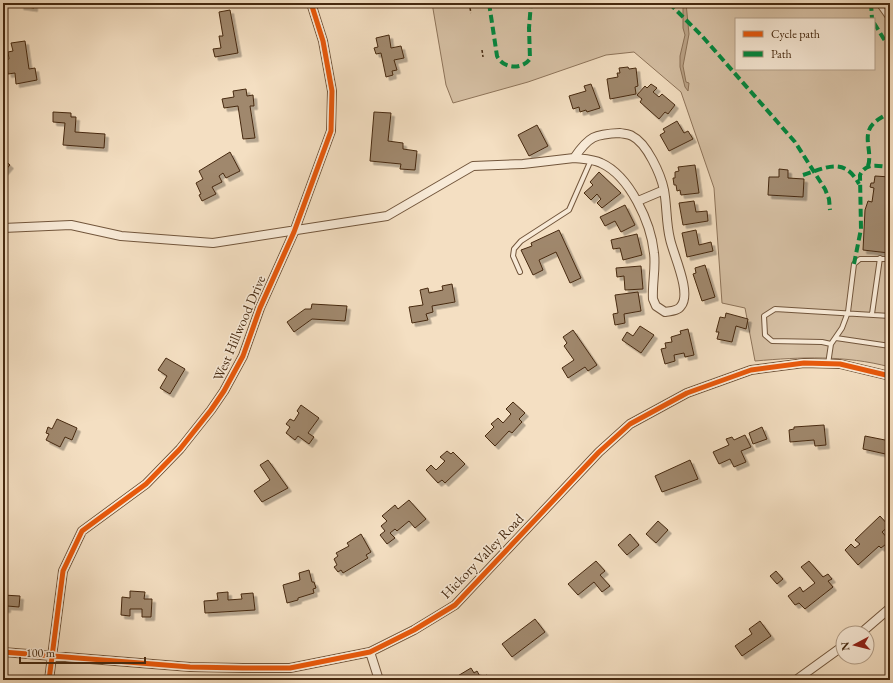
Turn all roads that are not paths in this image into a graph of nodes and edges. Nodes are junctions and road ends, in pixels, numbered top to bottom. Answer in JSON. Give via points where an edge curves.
{"nodes":[{"id":1,"x":311,"y":3,"type":"edge"},
{"id":2,"x":878,"y":3,"type":"edge"},
{"id":3,"x":890,"y":20,"type":"edge"},
{"id":4,"x":574,"y":158,"type":"junction"},
{"id":5,"x":591,"y":159,"type":"junction"},
{"id":6,"x":664,"y":190,"type":"junction"},
{"id":7,"x":638,"y":201,"type":"junction"},
{"id":8,"x":3,"y":228,"type":"edge"},
{"id":9,"x":294,"y":232,"type":"junction"},
{"id":10,"x":880,"y":258,"type":"junction"},
{"id":11,"x":890,"y":259,"type":"edge"},
{"id":12,"x":520,"y":272,"type":"dead end"},
{"id":13,"x":848,"y":312,"type":"junction"},
{"id":14,"x":872,"y":314,"type":"junction"},
{"id":15,"x":890,"y":316,"type":"edge"},
{"id":16,"x":836,"y":338,"type":"junction"},
{"id":17,"x":831,"y":344,"type":"junction"},
{"id":18,"x":890,"y":346,"type":"edge"},
{"id":19,"x":828,"y":364,"type":"junction"},
{"id":20,"x":890,"y":376,"type":"edge"},
{"id":21,"x":890,"y":608,"type":"edge"},
{"id":22,"x":870,"y":625,"type":"edge"},
{"id":23,"x":3,"y":652,"type":"edge"},
{"id":24,"x":370,"y":652,"type":"junction"},
{"id":25,"x":835,"y":652,"type":"edge"},
{"id":26,"x":51,"y":656,"type":"junction"},
{"id":27,"x":49,"y":680,"type":"edge"},
{"id":28,"x":379,"y":680,"type":"edge"},
{"id":29,"x":796,"y":680,"type":"edge"}],
"edges":[{"from":1,"to":9,"type":"street","name":"West Hillwood Drive","via":[[323,42],[332,91],[331,132]]},
{"from":2,"to":3,"type":"lane"},
{"from":4,"to":5,"type":"street"},
{"from":4,"to":6,"type":"street","via":[[584,144],[600,134],[632,135],[642,144],[652,160]]},
{"from":4,"to":9,"type":"street","via":[[472,166],[387,216]]},
{"from":5,"to":7,"type":"street","via":[[612,169]]},
{"from":5,"to":12,"type":"lane","via":[[569,210],[521,241],[514,249],[513,256]]},
{"from":6,"to":7,"type":"street"},
{"from":6,"to":7,"type":"street","via":[[669,237],[684,284],[682,306],[675,311],[665,312],[656,306],[654,254],[649,227]]},
{"from":8,"to":9,"type":"street","via":[[72,225],[121,236],[213,243]]},
{"from":9,"to":26,"type":"street","name":"West Hillwood Drive","via":[[260,308],[243,356],[211,410],[180,449],[146,484],[82,531],[63,571]]},
{"from":10,"to":11,"type":"lane"},
{"from":10,"to":13,"type":"lane","via":[[860,259],[854,264]]},
{"from":10,"to":14,"type":"lane"},
{"from":13,"to":14,"type":"lane"},
{"from":13,"to":16,"type":"lane"},
{"from":13,"to":17,"type":"lane","via":[[775,309],[764,316],[765,335],[772,341]]},
{"from":14,"to":15,"type":"lane"},
{"from":16,"to":17,"type":"lane"},
{"from":16,"to":18,"type":"lane"},
{"from":17,"to":19,"type":"lane"},
{"from":19,"to":20,"type":"street","name":"Hickory Valley Road","via":[[840,364]]},
{"from":19,"to":24,"type":"street","name":"Hickory Valley Road","via":[[751,370],[700,388],[630,424],[599,452],[455,605],[414,630]]},
{"from":21,"to":22,"type":"street"},
{"from":23,"to":26,"type":"street","name":"Hickory Valley Road"},
{"from":24,"to":26,"type":"street","name":"Hickory Valley Road","via":[[290,668],[190,667]]},
{"from":24,"to":28,"type":"street"},
{"from":25,"to":29,"type":"street"},
{"from":26,"to":27,"type":"street","name":"West Hillwood Drive"}]}
